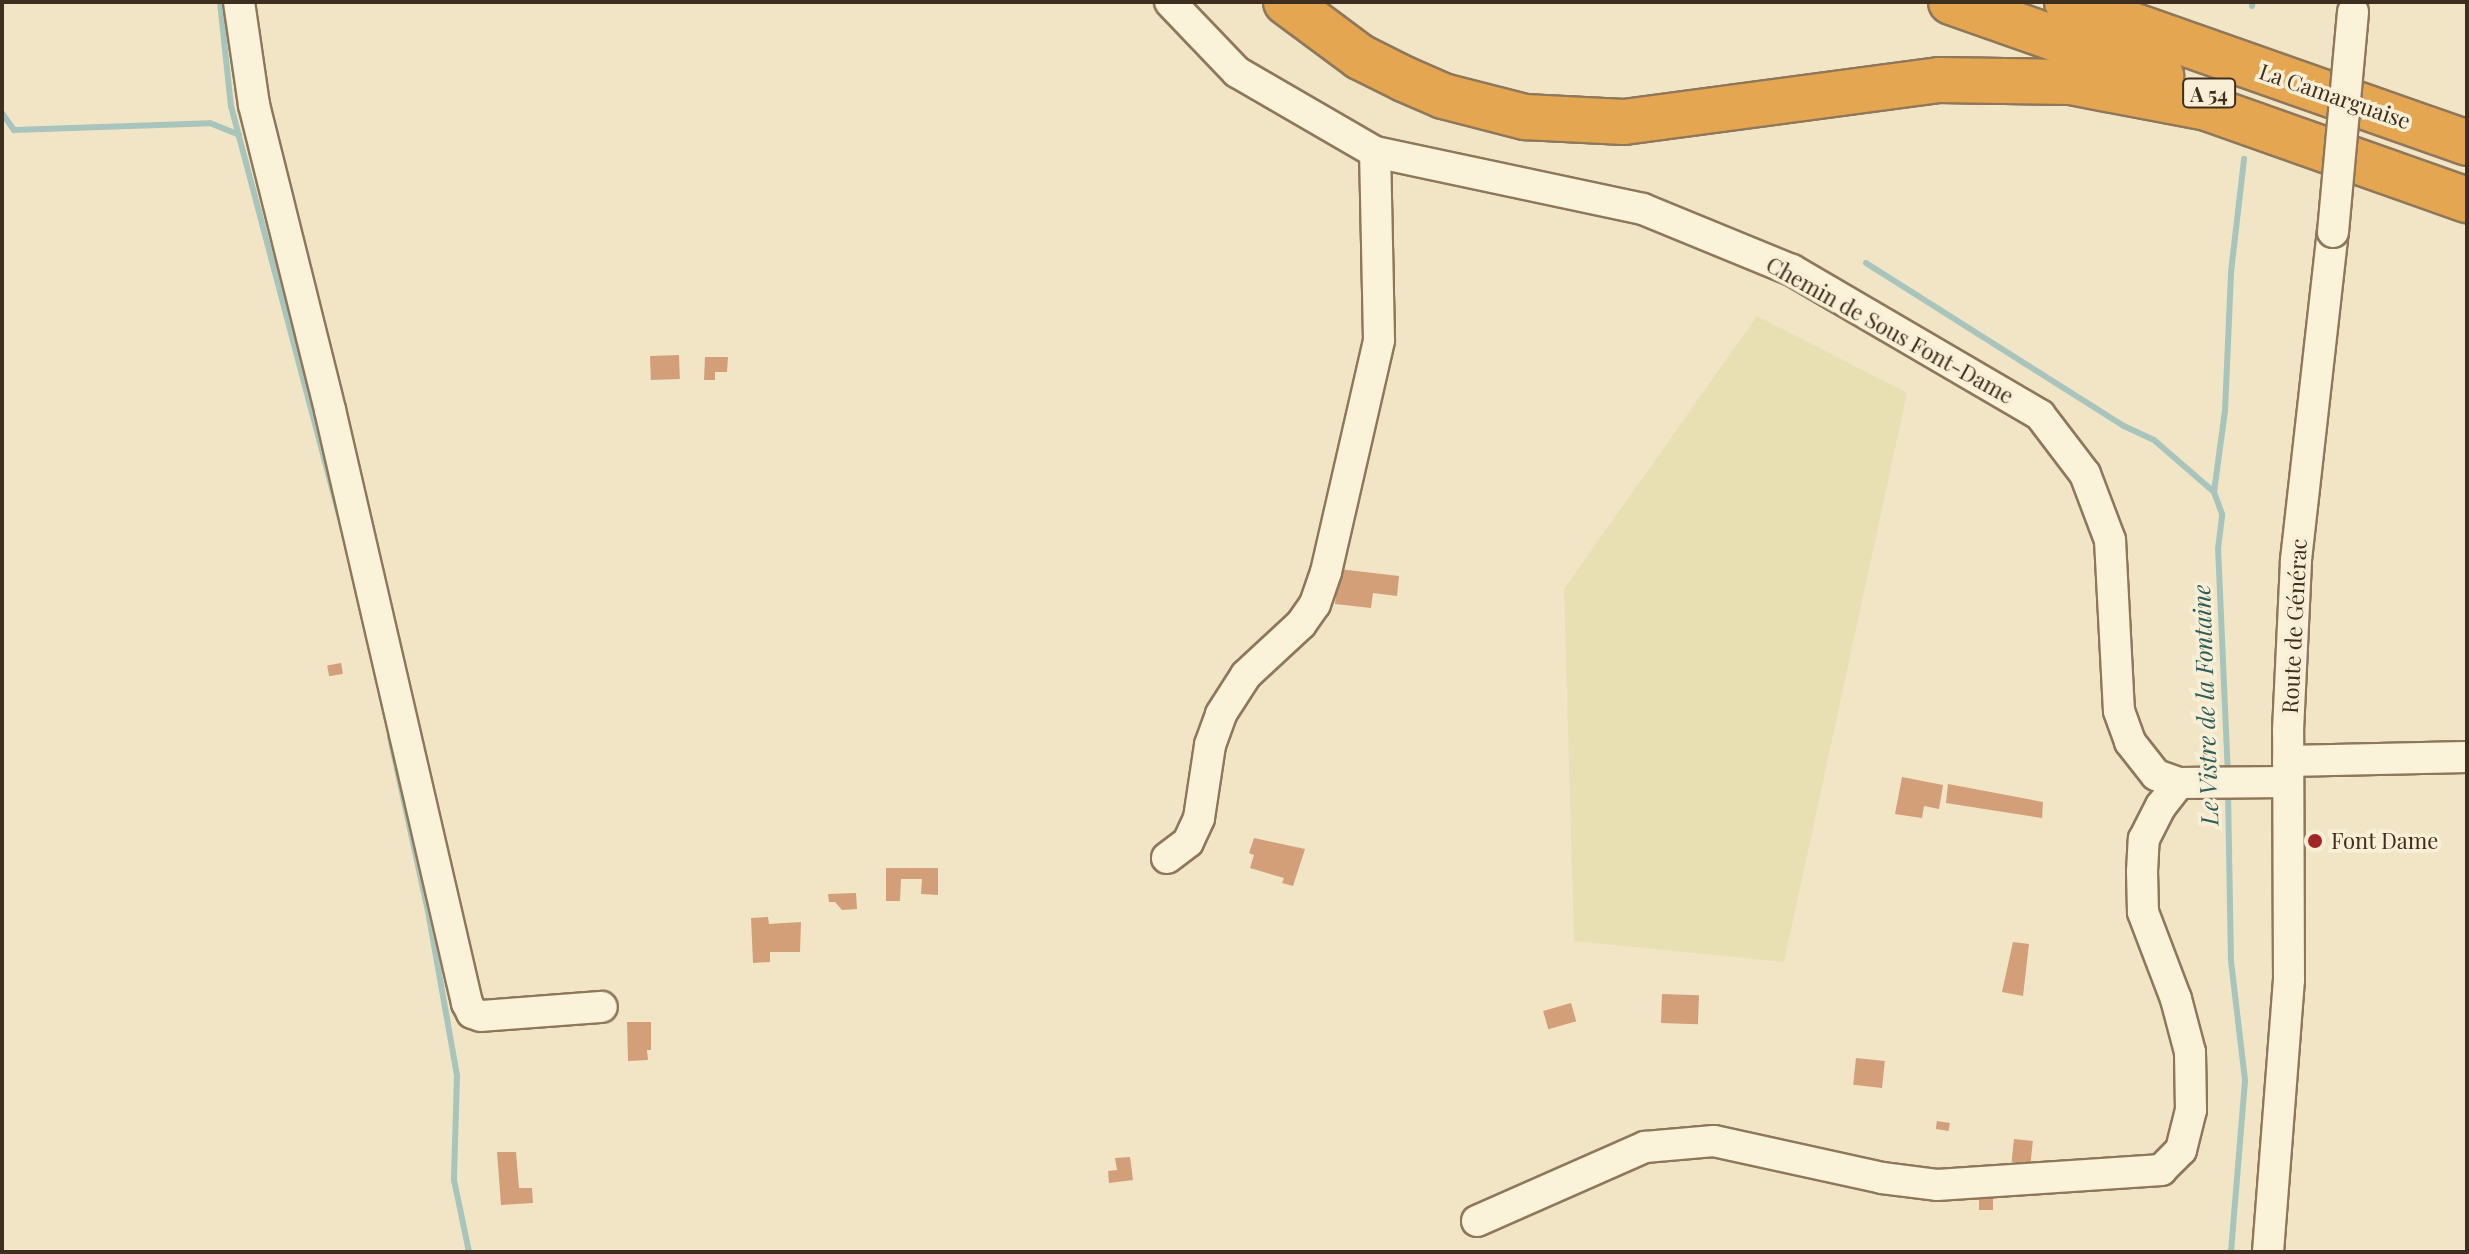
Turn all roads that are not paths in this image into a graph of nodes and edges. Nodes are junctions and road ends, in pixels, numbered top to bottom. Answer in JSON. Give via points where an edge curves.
{"nodes":[{"id":1,"x":239,"y":2,"type":"edge"},
{"id":2,"x":1170,"y":2,"type":"edge"},
{"id":3,"x":1286,"y":2,"type":"edge"},
{"id":4,"x":1951,"y":2,"type":"edge"},
{"id":5,"x":2067,"y":2,"type":"edge"},
{"id":6,"x":2148,"y":2,"type":"edge"},
{"id":7,"x":2353,"y":7,"type":"edge"},
{"id":8,"x":2424,"y":128,"type":"junction"},
{"id":9,"x":2467,"y":143,"type":"edge"},
{"id":10,"x":1375,"y":152,"type":"junction"},
{"id":11,"x":2467,"y":183,"type":"edge"},
{"id":12,"x":2467,"y":200,"type":"edge"},
{"id":13,"x":2467,"y":757,"type":"edge"},
{"id":14,"x":2288,"y":771,"type":"junction"},
{"id":15,"x":2192,"y":783,"type":"junction"},
{"id":16,"x":1167,"y":858,"type":"dead end"},
{"id":17,"x":602,"y":1007,"type":"dead end"},
{"id":18,"x":1477,"y":1221,"type":"dead end"},
{"id":19,"x":2268,"y":1252,"type":"edge"}],
"edges":[{"from":1,"to":17,"type":"street","via":[[254,105],[467,1003],[481,1016]]},
{"from":2,"to":10,"type":"street","name":"Chemin de Sous Font-Dame","via":[[1237,72]]},
{"from":3,"to":12,"type":"highway","via":[[1360,57],[1404,79],[1443,96],[1525,117],[1624,122],[1939,80],[2070,82],[2207,108]]},
{"from":4,"to":11,"type":"highway","number":"A 54"},
{"from":5,"to":8,"type":"highway","name":"La Camarguaise","number":"A 54"},
{"from":6,"to":8,"type":"highway","via":[[2257,44]]},
{"from":7,"to":14,"type":"street","name":"Route de Générac","bridge":true,"via":[[2296,560]]},
{"from":8,"to":9,"type":"highway","name":"La Camarguaise","number":"A 54"},
{"from":10,"to":15,"type":"street","name":"Chemin de Sous Font-Dame","via":[[1643,209],[1792,270],[2040,415],[2085,474],[2110,540],[2119,711],[2130,742],[2156,775]]},
{"from":10,"to":16,"type":"street","via":[[1379,340],[1326,572],[1301,624],[1246,675],[1221,714],[1210,745],[1199,818],[1188,842]]},
{"from":13,"to":14,"type":"street"},
{"from":14,"to":15,"type":"street","via":[[2254,784]]},
{"from":14,"to":19,"type":"street","name":"Route de Générac","via":[[2289,980]]},
{"from":15,"to":18,"type":"street","via":[[2161,806],[2143,850],[2143,912],[2190,1052],[2191,1110],[2181,1150],[2161,1170],[1937,1185],[1714,1141],[1645,1147]]}]}
